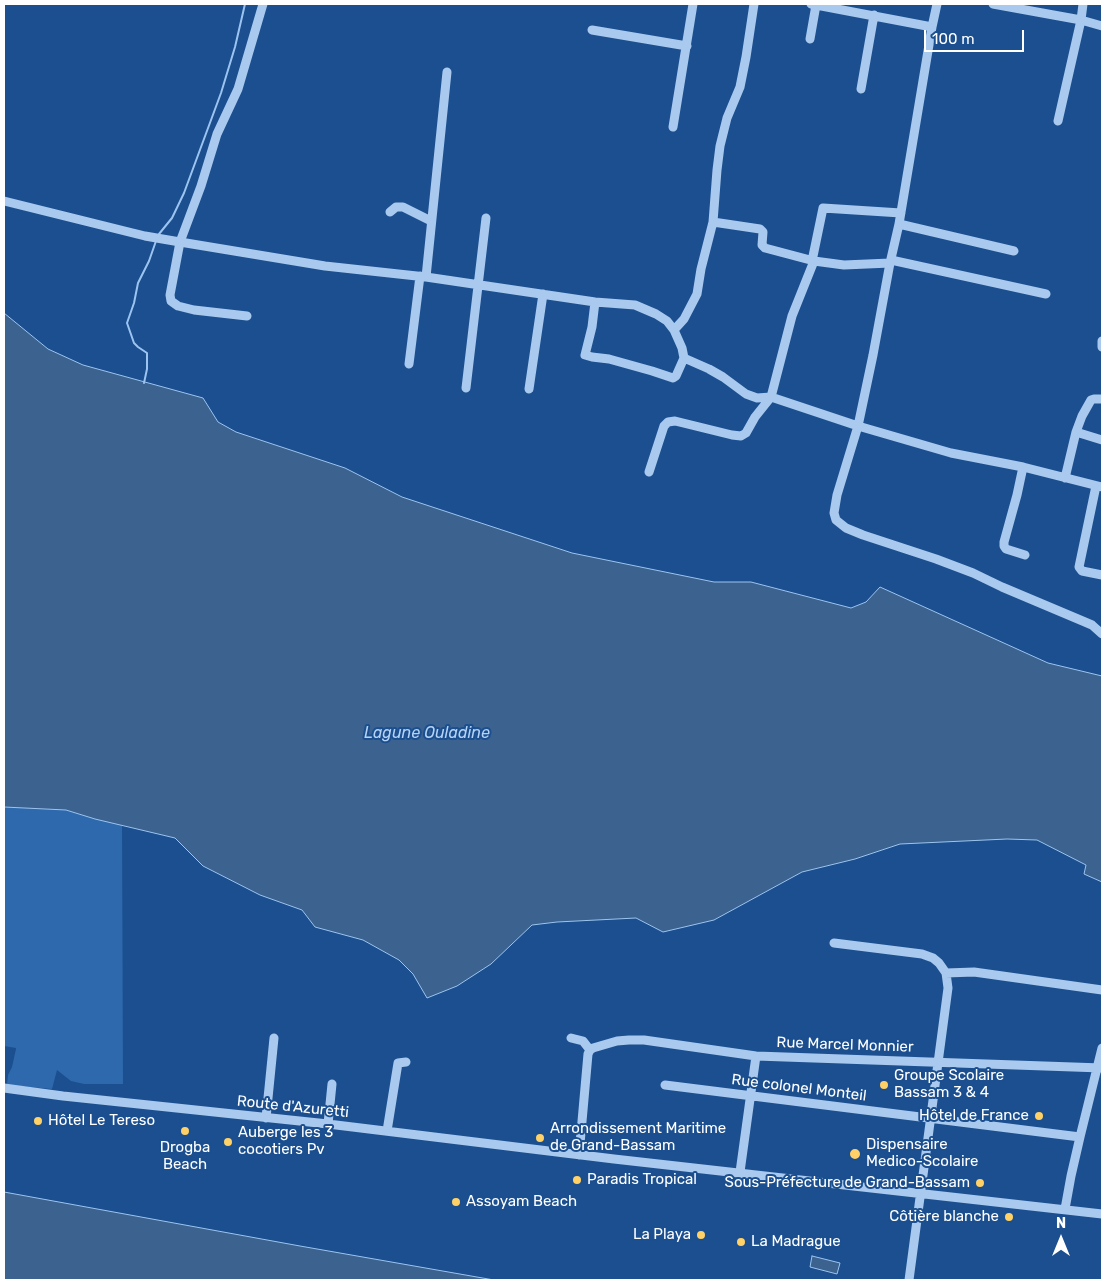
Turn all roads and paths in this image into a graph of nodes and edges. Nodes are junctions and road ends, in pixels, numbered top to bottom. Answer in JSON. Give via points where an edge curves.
{"nodes":[{"id":1,"x":263,"y":4,"type":"edge"},
{"id":2,"x":693,"y":4,"type":"edge"},
{"id":3,"x":754,"y":4,"type":"edge"},
{"id":4,"x":813,"y":4,"type":"edge"},
{"id":5,"x":938,"y":4,"type":"edge"},
{"id":6,"x":993,"y":4,"type":"edge"},
{"id":7,"x":1083,"y":4,"type":"edge"},
{"id":8,"x":874,"y":15,"type":"junction"},
{"id":9,"x":1081,"y":20,"type":"junction"},
{"id":10,"x":1102,"y":26,"type":"edge"},
{"id":11,"x":932,"y":27,"type":"junction"},
{"id":12,"x":592,"y":30,"type":"dead end"},
{"id":13,"x":810,"y":39,"type":"dead end"},
{"id":14,"x":687,"y":46,"type":"junction"},
{"id":15,"x":447,"y":72,"type":"dead end"},
{"id":16,"x":861,"y":89,"type":"dead end"},
{"id":17,"x":1058,"y":121,"type":"dead end"},
{"id":18,"x":673,"y":127,"type":"dead end"},
{"id":19,"x":4,"y":201,"type":"edge"},
{"id":20,"x":390,"y":212,"type":"dead end"},
{"id":21,"x":901,"y":213,"type":"junction"},
{"id":22,"x":486,"y":218,"type":"dead end"},
{"id":23,"x":431,"y":221,"type":"junction"},
{"id":24,"x":713,"y":222,"type":"junction"},
{"id":25,"x":899,"y":224,"type":"junction"},
{"id":26,"x":180,"y":242,"type":"junction"},
{"id":27,"x":1014,"y":251,"type":"dead end"},
{"id":28,"x":813,"y":261,"type":"junction"},
{"id":29,"x":890,"y":262,"type":"junction"},
{"id":30,"x":423,"y":276,"type":"junction"},
{"id":31,"x":479,"y":284,"type":"junction"},
{"id":32,"x":543,"y":294,"type":"junction"},
{"id":33,"x":1046,"y":294,"type":"dead end"},
{"id":34,"x":595,"y":302,"type":"junction"},
{"id":35,"x":247,"y":316,"type":"dead end"},
{"id":36,"x":674,"y":330,"type":"junction"},
{"id":37,"x":1102,"y":341,"type":"edge"},
{"id":38,"x":1102,"y":347,"type":"edge"},
{"id":39,"x":684,"y":358,"type":"junction"},
{"id":40,"x":408,"y":364,"type":"dead end"},
{"id":41,"x":466,"y":388,"type":"dead end"},
{"id":42,"x":529,"y":389,"type":"dead end"},
{"id":43,"x":771,"y":397,"type":"junction"},
{"id":44,"x":1102,"y":399,"type":"edge"},
{"id":45,"x":858,"y":426,"type":"junction"},
{"id":46,"x":1076,"y":432,"type":"junction"},
{"id":47,"x":1102,"y":440,"type":"edge"},
{"id":48,"x":1023,"y":467,"type":"junction"},
{"id":49,"x":649,"y":472,"type":"dead end"},
{"id":50,"x":1065,"y":478,"type":"junction"},
{"id":51,"x":1099,"y":486,"type":"edge"},
{"id":52,"x":1025,"y":555,"type":"dead end"},
{"id":53,"x":1102,"y":575,"type":"edge"},
{"id":54,"x":1102,"y":634,"type":"edge"},
{"id":55,"x":834,"y":943,"type":"dead end"},
{"id":56,"x":946,"y":973,"type":"junction"},
{"id":57,"x":1102,"y":990,"type":"edge"},
{"id":58,"x":274,"y":1038,"type":"dead end"},
{"id":59,"x":570,"y":1038,"type":"dead end"},
{"id":60,"x":1102,"y":1048,"type":"edge"},
{"id":61,"x":590,"y":1050,"type":"junction"},
{"id":62,"x":756,"y":1056,"type":"junction"},
{"id":63,"x":406,"y":1062,"type":"dead end"},
{"id":64,"x":937,"y":1062,"type":"junction"},
{"id":65,"x":1100,"y":1068,"type":"edge"},
{"id":66,"x":332,"y":1084,"type":"dead end"},
{"id":67,"x":664,"y":1085,"type":"dead end"},
{"id":68,"x":4,"y":1088,"type":"edge"},
{"id":69,"x":750,"y":1095,"type":"junction"},
{"id":70,"x":266,"y":1118,"type":"junction"},
{"id":71,"x":930,"y":1119,"type":"junction"},
{"id":72,"x":328,"y":1124,"type":"junction"},
{"id":73,"x":387,"y":1131,"type":"junction"},
{"id":74,"x":1080,"y":1137,"type":"junction"},
{"id":75,"x":579,"y":1155,"type":"junction"},
{"id":76,"x":740,"y":1172,"type":"junction"},
{"id":77,"x":921,"y":1194,"type":"junction"},
{"id":78,"x":1065,"y":1209,"type":"junction"},
{"id":79,"x":1102,"y":1214,"type":"edge"},
{"id":80,"x":909,"y":1280,"type":"edge"}],
"edges":[{"from":1,"to":26,"type":"street","via":[[238,89],[217,134]]},
{"from":2,"to":14,"type":"street"},
{"from":3,"to":24,"type":"street","via":[[740,87],[720,146]]},
{"from":4,"to":8,"type":"street"},
{"from":4,"to":13,"type":"street"},
{"from":5,"to":11,"type":"street"},
{"from":6,"to":9,"type":"street"},
{"from":7,"to":9,"type":"street"},
{"from":8,"to":11,"type":"street"},
{"from":8,"to":16,"type":"street"},
{"from":9,"to":10,"type":"street"},
{"from":9,"to":17,"type":"street"},
{"from":11,"to":21,"type":"street"},
{"from":12,"to":14,"type":"street"},
{"from":14,"to":18,"type":"street"},
{"from":15,"to":23,"type":"street"},
{"from":19,"to":26,"type":"street"},
{"from":20,"to":23,"type":"street","via":[[396,207],[403,207]]},
{"from":21,"to":25,"type":"street"},
{"from":21,"to":28,"type":"street","via":[[822,208]]},
{"from":22,"to":31,"type":"street"},
{"from":23,"to":30,"type":"street"},
{"from":24,"to":28,"type":"street","via":[[760,229],[764,248]]},
{"from":24,"to":36,"type":"street","via":[[697,294],[684,319]]},
{"from":25,"to":27,"type":"street"},
{"from":25,"to":29,"type":"street"},
{"from":26,"to":30,"type":"street","via":[[325,266]]},
{"from":26,"to":35,"type":"street","via":[[171,301],[194,310]]},
{"from":28,"to":29,"type":"street","via":[[844,265]]},
{"from":28,"to":43,"type":"street","via":[[792,316]]},
{"from":29,"to":33,"type":"street"},
{"from":29,"to":45,"type":"street"},
{"from":30,"to":31,"type":"street"},
{"from":30,"to":40,"type":"street"},
{"from":31,"to":32,"type":"street"},
{"from":31,"to":41,"type":"street"},
{"from":32,"to":34,"type":"street"},
{"from":32,"to":42,"type":"street"},
{"from":34,"to":36,"type":"street","via":[[640,306],[656,314]]},
{"from":34,"to":39,"type":"street","via":[[585,355],[673,378]]},
{"from":36,"to":39,"type":"street"},
{"from":37,"to":38,"type":"street"},
{"from":39,"to":43,"type":"street","via":[[723,377],[746,394],[756,398]]},
{"from":43,"to":45,"type":"street"},
{"from":43,"to":49,"type":"street","via":[[746,433],[740,436],[668,422]]},
{"from":44,"to":46,"type":"street","via":[[1091,400]]},
{"from":45,"to":48,"type":"street","via":[[951,453]]},
{"from":45,"to":54,"type":"street","via":[[837,495],[836,520],[863,535],[973,573],[1092,625]]},
{"from":46,"to":47,"type":"street"},
{"from":46,"to":50,"type":"street"},
{"from":48,"to":50,"type":"street"},
{"from":48,"to":52,"type":"street","via":[[1004,546]]},
{"from":50,"to":51,"type":"street"},
{"from":51,"to":53,"type":"street","via":[[1079,567],[1082,571]]},
{"from":55,"to":56,"type":"street","via":[[922,954],[933,958]]},
{"from":56,"to":57,"type":"street","via":[[974,972]]},
{"from":56,"to":64,"type":"street","via":[[948,988]]},
{"from":58,"to":70,"type":"street"},
{"from":59,"to":61,"type":"street","via":[[583,1041]]},
{"from":60,"to":65,"type":"street"},
{"from":61,"to":62,"type":"street","name":"Rue Marcel Monnier","via":[[617,1041],[644,1040]]},
{"from":61,"to":75,"type":"street"},
{"from":62,"to":64,"type":"street","name":"Rue Marcel Monnier"},
{"from":62,"to":69,"type":"street"},
{"from":63,"to":73,"type":"street","via":[[398,1063]]},
{"from":64,"to":65,"type":"street","name":"Rue Marcel Monnier"},
{"from":64,"to":71,"type":"street"},
{"from":65,"to":74,"type":"street"},
{"from":66,"to":72,"type":"street"},
{"from":67,"to":69,"type":"street","name":"Rue colonel Monteil"},
{"from":68,"to":70,"type":"street","name":"Route d'Azuretti"},
{"from":69,"to":71,"type":"street","name":"Rue colonel Monteil"},
{"from":69,"to":76,"type":"street"},
{"from":70,"to":72,"type":"street","name":"Route d'Azuretti"},
{"from":71,"to":74,"type":"street","name":"Rue colonel Monteil"},
{"from":71,"to":77,"type":"street"},
{"from":72,"to":73,"type":"street","name":"Route d'Azuretti"},
{"from":73,"to":75,"type":"street","name":"Route d'Azuretti"},
{"from":74,"to":78,"type":"street"},
{"from":75,"to":76,"type":"street","name":"Route d'Azuretti"},
{"from":76,"to":77,"type":"street","name":"Route d'Azuretti"},
{"from":77,"to":78,"type":"street","name":"Route d'Azuretti"},
{"from":77,"to":80,"type":"street"},
{"from":78,"to":79,"type":"street","name":"Route d'Azuretti"}]}
